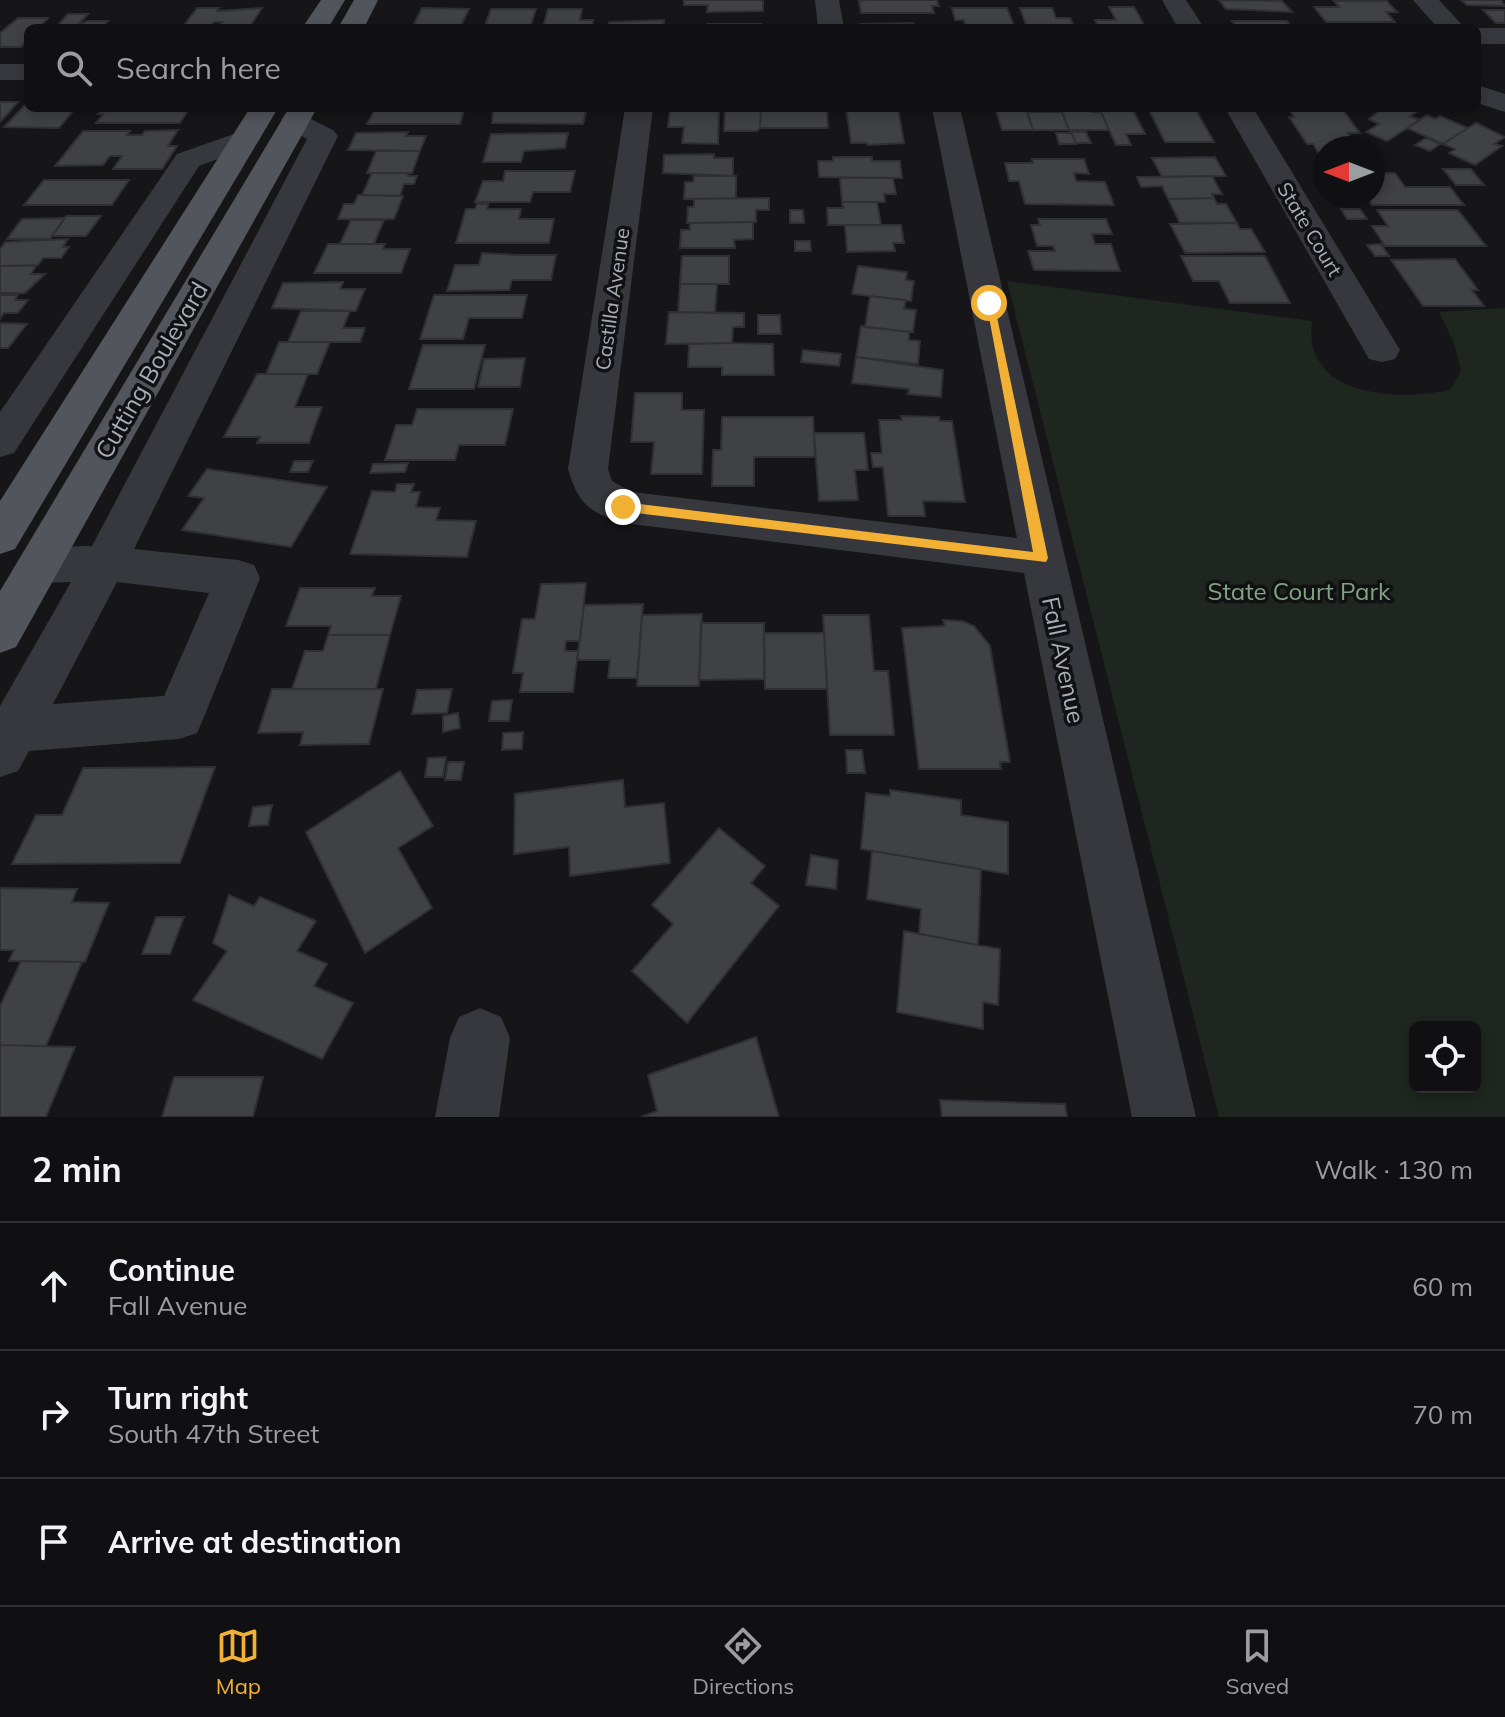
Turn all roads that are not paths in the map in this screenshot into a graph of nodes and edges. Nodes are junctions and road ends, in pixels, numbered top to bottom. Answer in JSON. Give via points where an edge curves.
{"nodes":[{"id":1,"x":333,"y":0,"type":"edge"},
{"id":2,"x":366,"y":0,"type":"edge"},
{"id":3,"x":827,"y":0,"type":"edge"},
{"id":4,"x":1174,"y":0,"type":"edge"},
{"id":5,"x":1425,"y":0,"type":"edge"},
{"id":6,"x":318,"y":24,"type":"edge"},
{"id":7,"x":353,"y":24,"type":"edge"},
{"id":8,"x":830,"y":24,"type":"edge"},
{"id":9,"x":1189,"y":24,"type":"edge"},
{"id":10,"x":1448,"y":24,"type":"edge"},
{"id":11,"x":1481,"y":36,"type":"edge"},
{"id":12,"x":1505,"y":36,"type":"edge"},
{"id":13,"x":0,"y":72,"type":"edge"},
{"id":14,"x":24,"y":72,"type":"edge"},
{"id":15,"x":287,"y":112,"type":"edge"},
{"id":16,"x":638,"y":112,"type":"edge"},
{"id":17,"x":947,"y":112,"type":"edge"},
{"id":18,"x":1241,"y":112,"type":"edge"},
{"id":19,"x":245,"y":139,"type":"junction"},
{"id":20,"x":1382,"y":350,"type":"dead end"},
{"id":21,"x":0,"y":443,"type":"edge"},
{"id":22,"x":0,"y":537,"type":"edge"},
{"id":23,"x":1041,"y":558,"type":"junction"},
{"id":24,"x":105,"y":563,"type":"junction"},
{"id":25,"x":39,"y":565,"type":"junction"},
{"id":26,"x":0,"y":633,"type":"edge"},
{"id":27,"x":6,"y":742,"type":"edge"},
{"id":28,"x":480,"y":1038,"type":"dead end"},
{"id":29,"x":467,"y":1117,"type":"edge"},
{"id":30,"x":1164,"y":1117,"type":"edge"}],
"edges":[{"from":1,"to":6,"type":"main road"},
{"from":2,"to":7,"type":"main road"},
{"from":3,"to":8,"type":"street"},
{"from":4,"to":9,"type":"street"},
{"from":5,"to":10,"type":"street"},
{"from":11,"to":12,"type":"street"},
{"from":13,"to":14,"type":"street"},
{"from":15,"to":19,"type":"main road","name":"Cutting Boulevard"},
{"from":15,"to":24,"type":"street","via":[[323,136]]},
{"from":15,"to":25,"type":"main road","name":"Cutting Boulevard"},
{"from":16,"to":23,"type":"street","name":"Castilla Avenue","via":[[588,469],[595,490],[623,507]]},
{"from":17,"to":23,"type":"street","name":"Fall Avenue"},
{"from":18,"to":20,"type":"street","name":"State Court"},
{"from":19,"to":21,"type":"street","via":[[188,160]]},
{"from":19,"to":22,"type":"main road","name":"Cutting Boulevard"},
{"from":23,"to":30,"type":"street","name":"Fall Avenue"},
{"from":24,"to":25,"type":"street"},
{"from":24,"to":27,"type":"street"},
{"from":24,"to":27,"type":"street","via":[[238,578],[179,717]]},
{"from":25,"to":26,"type":"main road","name":"Cutting Boulevard"},
{"from":28,"to":29,"type":"street"}]}
